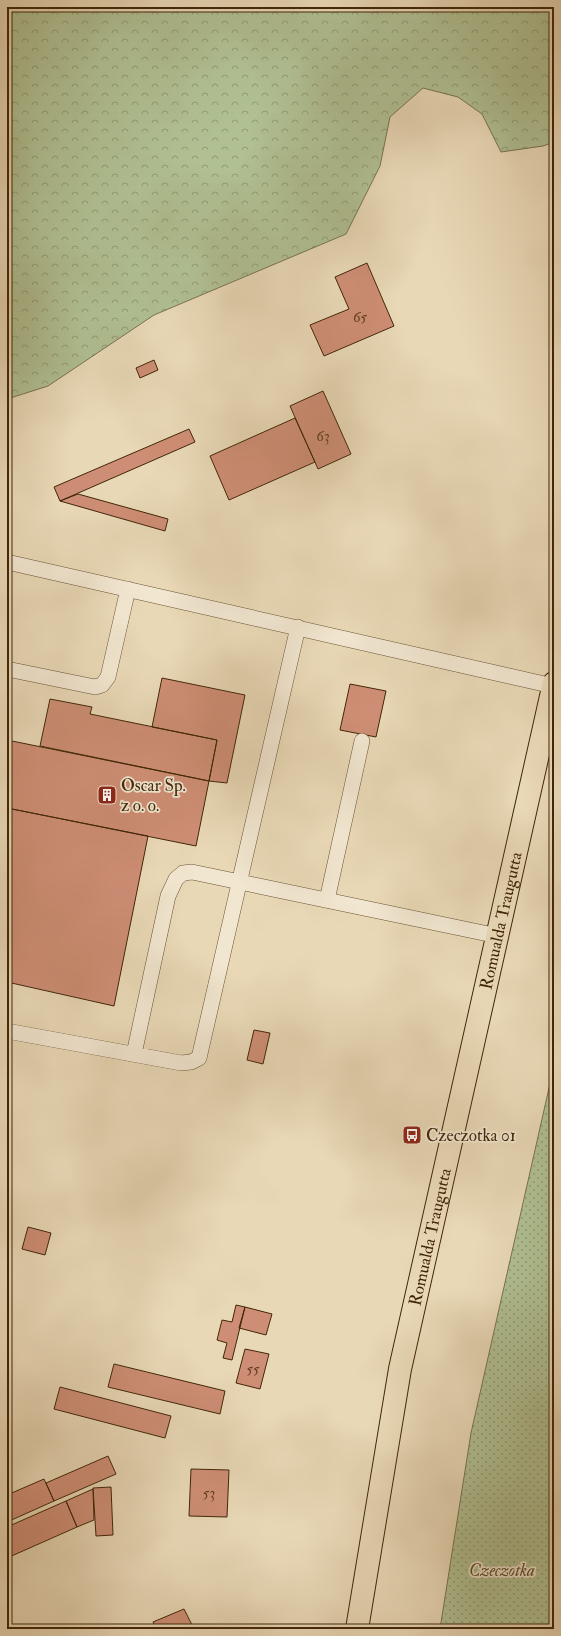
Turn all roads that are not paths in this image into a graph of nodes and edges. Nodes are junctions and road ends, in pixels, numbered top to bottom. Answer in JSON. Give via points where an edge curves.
{"nodes":[{"id":1,"x":7,"y":562,"type":"edge"},
{"id":2,"x":128,"y":589,"type":"junction"},
{"id":3,"x":298,"y":628,"type":"junction"},
{"id":4,"x":7,"y":670,"type":"edge"},
{"id":5,"x":554,"y":684,"type":"edge"},
{"id":6,"x":362,"y":740,"type":"dead end"},
{"id":7,"x":239,"y":881,"type":"junction"},
{"id":8,"x":327,"y":900,"type":"junction"},
{"id":9,"x":498,"y":936,"type":"junction"},
{"id":10,"x":7,"y":1031,"type":"edge"},
{"id":11,"x":134,"y":1054,"type":"junction"},
{"id":12,"x":357,"y":1629,"type":"edge"}],
"edges":[{"from":1,"to":2,"type":"lane"},
{"from":2,"to":3,"type":"lane"},
{"from":2,"to":4,"type":"lane","via":[[108,677],[102,685],[95,688]]},
{"from":3,"to":5,"type":"lane"},
{"from":3,"to":7,"type":"lane"},
{"from":5,"to":9,"type":"main road","name":"Romualda Traugutta"},
{"from":6,"to":8,"type":"lane"},
{"from":7,"to":8,"type":"lane"},
{"from":7,"to":11,"type":"lane","via":[[192,872],[183,873],[171,886]]},
{"from":7,"to":11,"type":"lane","via":[[199,1058],[181,1064]]},
{"from":8,"to":9,"type":"lane"},
{"from":9,"to":12,"type":"main road","name":"Romualda Traugutta","via":[[400,1369]]},
{"from":10,"to":11,"type":"lane"}]}
